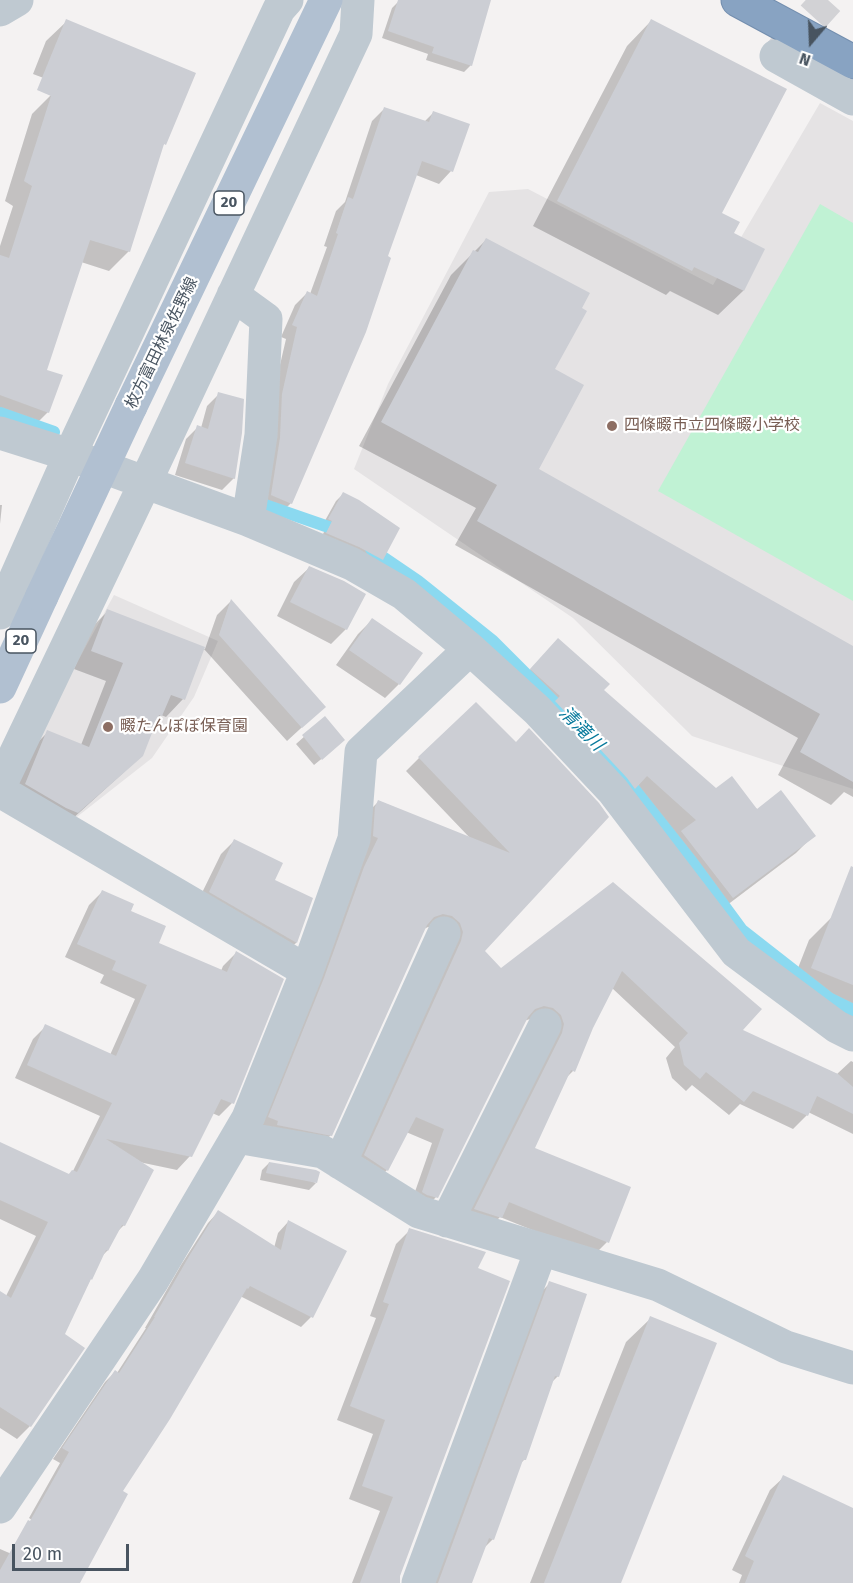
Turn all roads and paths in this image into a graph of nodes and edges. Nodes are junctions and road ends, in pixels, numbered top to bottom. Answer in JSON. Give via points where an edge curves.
{"nodes":[{"id":1,"x":17,"y":0,"type":"edge"},
{"id":2,"x":326,"y":0,"type":"edge"},
{"id":3,"x":358,"y":0,"type":"edge"},
{"id":4,"x":738,"y":0,"type":"edge"},
{"id":5,"x":277,"y":3,"type":"edge"},
{"id":6,"x":0,"y":10,"type":"edge"},
{"id":7,"x":776,"y":56,"type":"dead end"},
{"id":8,"x":853,"y":62,"type":"edge"},
{"id":9,"x":853,"y":99,"type":"edge"},
{"id":10,"x":233,"y":295,"type":"junction"},
{"id":11,"x":0,"y":433,"type":"edge"},
{"id":12,"x":70,"y":455,"type":"junction"},
{"id":13,"x":145,"y":483,"type":"junction"},
{"id":14,"x":248,"y":520,"type":"junction"},
{"id":15,"x":0,"y":613,"type":"edge"},
{"id":16,"x":470,"y":649,"type":"junction"},
{"id":17,"x":0,"y":687,"type":"edge"},
{"id":18,"x":0,"y":786,"type":"edge"},
{"id":19,"x":0,"y":790,"type":"edge"},
{"id":20,"x":444,"y":933,"type":"dead end"},
{"id":21,"x":307,"y":971,"type":"junction"},
{"id":22,"x":545,"y":1025,"type":"dead end"},
{"id":23,"x":853,"y":1035,"type":"edge"},
{"id":24,"x":237,"y":1137,"type":"junction"},
{"id":25,"x":340,"y":1163,"type":"junction"},
{"id":26,"x":447,"y":1221,"type":"junction"},
{"id":27,"x":541,"y":1250,"type":"junction"},
{"id":28,"x":853,"y":1368,"type":"edge"},
{"id":29,"x":0,"y":1507,"type":"edge"},
{"id":30,"x":418,"y":1583,"type":"edge"}],
"edges":[{"from":1,"to":6,"type":"street"},
{"from":2,"to":17,"type":"main road","name":"枚方富田林泉佐野線","number":"20","bridge":true},
{"from":3,"to":10,"type":"street","via":[[356,34]]},
{"from":4,"to":8,"type":"highway"},
{"from":5,"to":12,"type":"street"},
{"from":7,"to":9,"type":"street"},
{"from":10,"to":13,"type":"street"},
{"from":10,"to":14,"type":"street","via":[[266,319],[261,435]]},
{"from":11,"to":12,"type":"street"},
{"from":12,"to":13,"type":"street"},
{"from":12,"to":15,"type":"street"},
{"from":13,"to":14,"type":"street"},
{"from":13,"to":18,"type":"street"},
{"from":14,"to":16,"type":"street","via":[[352,564],[404,594]]},
{"from":16,"to":21,"type":"street","via":[[361,753],[354,839]]},
{"from":16,"to":23,"type":"street","via":[[537,710],[613,791],[736,952],[837,1028]]},
{"from":19,"to":21,"type":"street"},
{"from":20,"to":25,"type":"street"},
{"from":21,"to":24,"type":"street"},
{"from":22,"to":26,"type":"street"},
{"from":24,"to":25,"type":"street","via":[[323,1152]]},
{"from":24,"to":29,"type":"street","via":[[153,1281]]},
{"from":25,"to":26,"type":"street","via":[[418,1212]]},
{"from":26,"to":27,"type":"street"},
{"from":27,"to":28,"type":"street","via":[[658,1285],[786,1347]]},
{"from":27,"to":30,"type":"street"}]}
